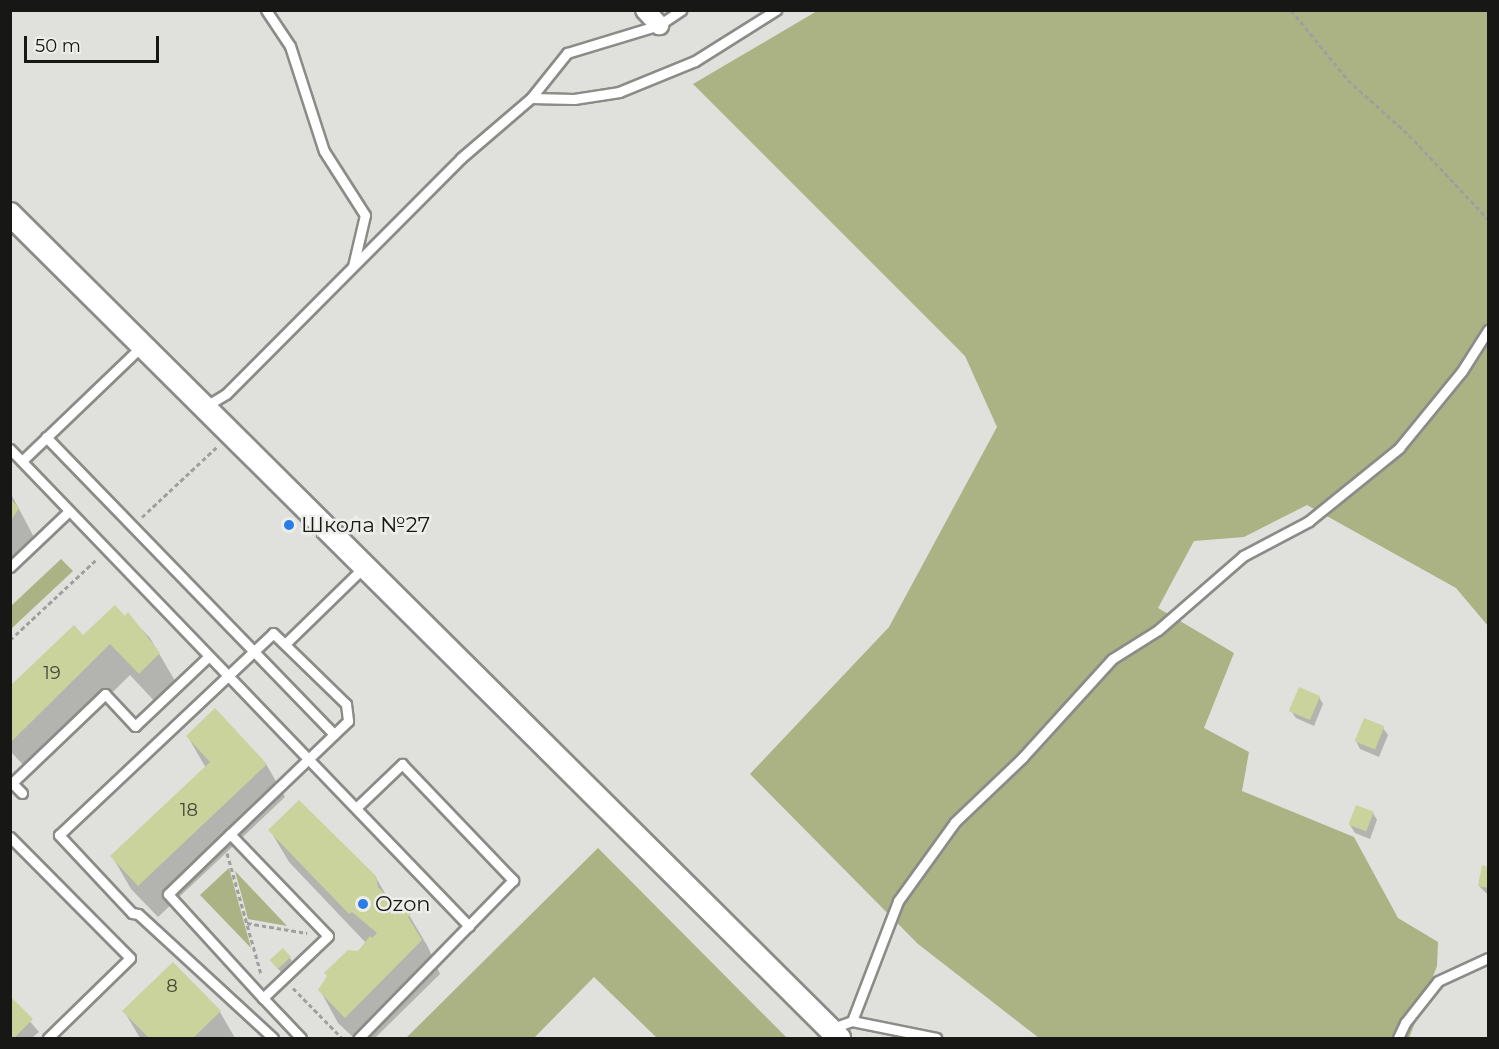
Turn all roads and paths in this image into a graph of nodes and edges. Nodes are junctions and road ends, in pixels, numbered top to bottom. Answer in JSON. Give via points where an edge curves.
{"nodes":[{"id":1,"x":266,"y":10,"type":"edge"},
{"id":2,"x":645,"y":10,"type":"edge"},
{"id":3,"x":681,"y":10,"type":"edge"},
{"id":4,"x":776,"y":10,"type":"edge"},
{"id":5,"x":1291,"y":10,"type":"edge"},
{"id":6,"x":659,"y":25,"type":"junction"},
{"id":7,"x":531,"y":98,"type":"junction"},
{"id":8,"x":10,"y":214,"type":"edge"},
{"id":9,"x":1488,"y":219,"type":"edge"},
{"id":10,"x":353,"y":266,"type":"junction"},
{"id":11,"x":1488,"y":330,"type":"edge"},
{"id":12,"x":143,"y":345,"type":"junction"},
{"id":13,"x":204,"y":407,"type":"junction"},
{"id":14,"x":230,"y":435,"type":"junction"},
{"id":15,"x":46,"y":437,"type":"junction"},
{"id":16,"x":10,"y":449,"type":"edge"},
{"id":17,"x":22,"y":461,"type":"junction"},
{"id":18,"x":69,"y":511,"type":"junction"},
{"id":19,"x":134,"y":525,"type":"junction"},
{"id":20,"x":107,"y":550,"type":"junction"},
{"id":21,"x":366,"y":566,"type":"junction"},
{"id":22,"x":10,"y":567,"type":"edge"},
{"id":23,"x":10,"y":640,"type":"edge"},
{"id":24,"x":285,"y":644,"type":"junction"},
{"id":25,"x":254,"y":650,"type":"junction"},
{"id":26,"x":208,"y":657,"type":"junction"},
{"id":27,"x":227,"y":676,"type":"junction"},
{"id":28,"x":334,"y":734,"type":"junction"},
{"id":29,"x":309,"y":759,"type":"junction"},
{"id":30,"x":22,"y":793,"type":"dead end"},
{"id":31,"x":356,"y":808,"type":"junction"},
{"id":32,"x":10,"y":837,"type":"edge"},
{"id":33,"x":227,"y":837,"type":"junction"},
{"id":34,"x":247,"y":923,"type":"junction"},
{"id":35,"x":469,"y":926,"type":"junction"},
{"id":36,"x":327,"y":937,"type":"junction"},
{"id":37,"x":1488,"y":958,"type":"edge"},
{"id":38,"x":284,"y":978,"type":"junction"},
{"id":39,"x":265,"y":997,"type":"junction"},
{"id":40,"x":840,"y":1030,"type":"edge"},
{"id":41,"x":48,"y":1038,"type":"edge"},
{"id":42,"x":273,"y":1038,"type":"edge"},
{"id":43,"x":301,"y":1038,"type":"edge"},
{"id":44,"x":342,"y":1038,"type":"edge"},
{"id":45,"x":359,"y":1038,"type":"edge"},
{"id":46,"x":936,"y":1038,"type":"edge"},
{"id":47,"x":1398,"y":1038,"type":"edge"}],
"edges":[{"from":1,"to":10,"type":"lane","via":[[290,46],[324,151],[365,215]]},
{"from":2,"to":6,"type":"street"},
{"from":3,"to":6,"type":"lane"},
{"from":4,"to":7,"type":"lane","via":[[695,61],[619,92],[574,99]]},
{"from":5,"to":9,"type":"path","via":[[1348,80],[1409,135]]},
{"from":6,"to":7,"type":"lane","via":[[567,53]]},
{"from":7,"to":10,"type":"lane","via":[[461,158]]},
{"from":8,"to":12,"type":"street"},
{"from":10,"to":13,"type":"lane","via":[[226,394]]},
{"from":11,"to":40,"type":"lane","via":[[1461,371],[1399,448],[1309,522],[1243,556],[1158,630],[1112,659],[1022,758],[955,822],[898,901]]},
{"from":12,"to":13,"type":"street"},
{"from":12,"to":15,"type":"lane"},
{"from":13,"to":14,"type":"street"},
{"from":14,"to":19,"type":"path"},
{"from":14,"to":21,"type":"street"},
{"from":15,"to":17,"type":"lane"},
{"from":15,"to":19,"type":"lane"},
{"from":16,"to":17,"type":"lane"},
{"from":17,"to":18,"type":"lane"},
{"from":18,"to":20,"type":"lane"},
{"from":18,"to":22,"type":"lane"},
{"from":19,"to":25,"type":"lane"},
{"from":20,"to":23,"type":"path"},
{"from":20,"to":26,"type":"lane"},
{"from":21,"to":24,"type":"lane"},
{"from":21,"to":40,"type":"street"},
{"from":24,"to":25,"type":"lane","via":[[273,633]]},
{"from":24,"to":28,"type":"lane","via":[[346,704],[348,721]]},
{"from":25,"to":27,"type":"lane"},
{"from":25,"to":28,"type":"lane"},
{"from":26,"to":27,"type":"lane"},
{"from":26,"to":30,"type":"lane","via":[[135,726],[105,694],[12,783]]},
{"from":27,"to":29,"type":"lane"},
{"from":27,"to":42,"type":"lane","via":[[59,834],[132,913],[138,914]]},
{"from":28,"to":29,"type":"lane"},
{"from":29,"to":31,"type":"lane"},
{"from":29,"to":33,"type":"lane"},
{"from":31,"to":35,"type":"lane"},
{"from":31,"to":35,"type":"lane","via":[[402,764],[513,880]]},
{"from":32,"to":41,"type":"lane","via":[[130,958]]},
{"from":33,"to":34,"type":"path"},
{"from":33,"to":36,"type":"lane"},
{"from":33,"to":39,"type":"lane","via":[[168,894]]},
{"from":34,"to":36,"type":"path"},
{"from":34,"to":39,"type":"path"},
{"from":35,"to":45,"type":"lane"},
{"from":36,"to":38,"type":"lane"},
{"from":37,"to":47,"type":"lane","via":[[1438,981]]},
{"from":38,"to":39,"type":"lane"},
{"from":38,"to":44,"type":"path"},
{"from":39,"to":43,"type":"lane"},
{"from":40,"to":46,"type":"lane"}]}
